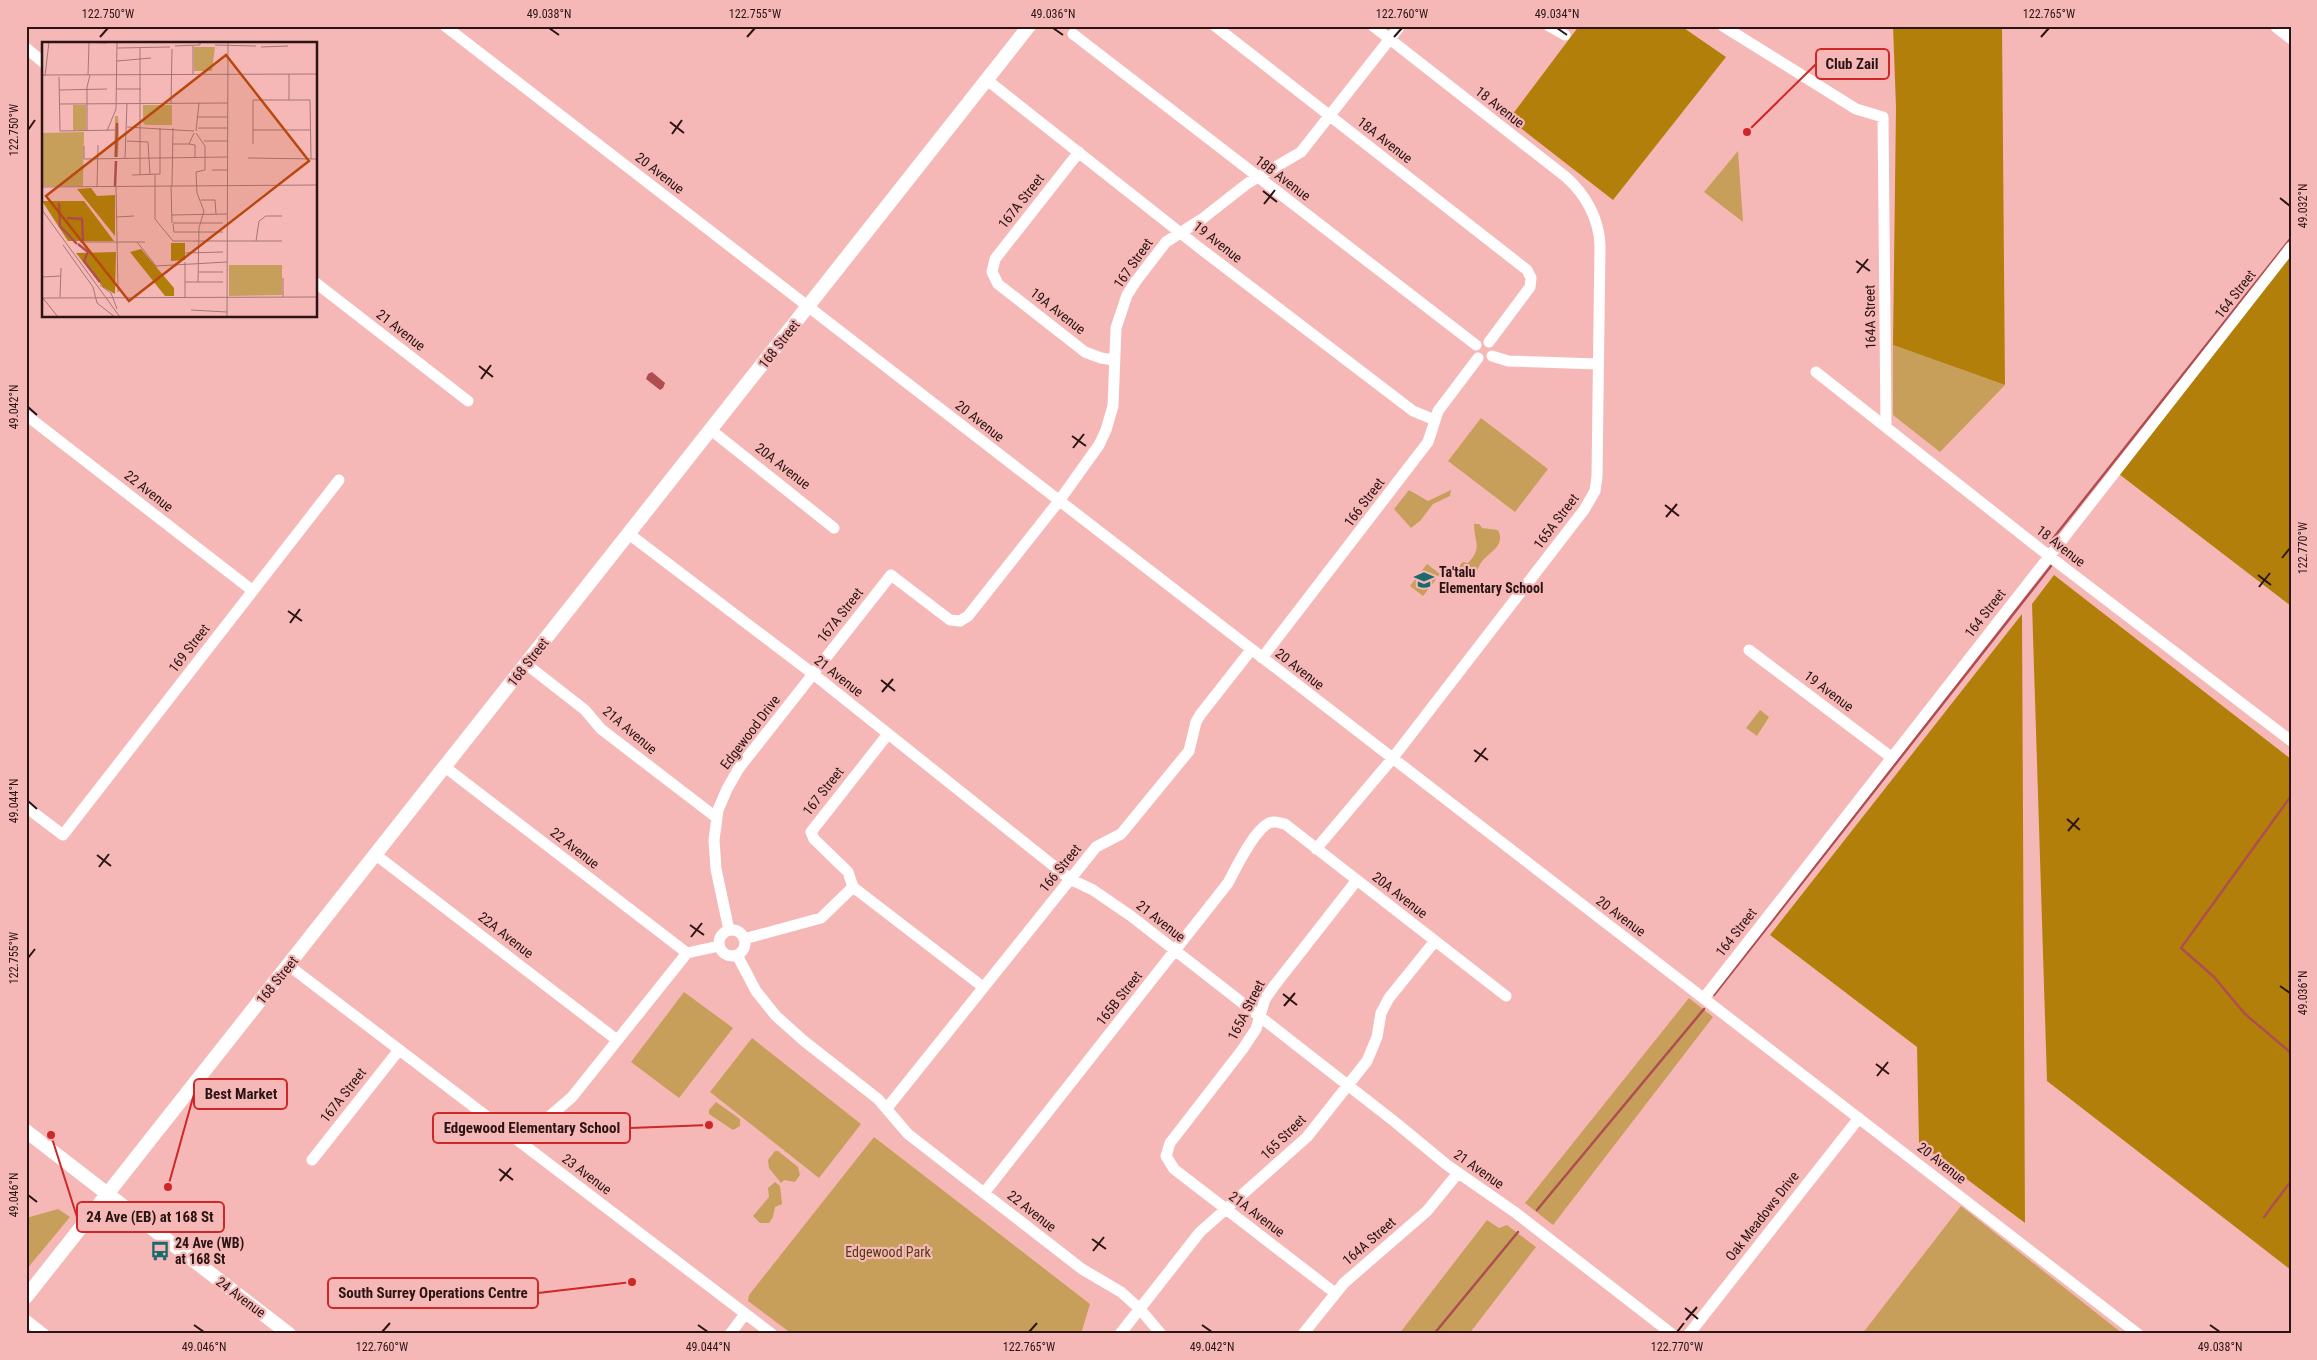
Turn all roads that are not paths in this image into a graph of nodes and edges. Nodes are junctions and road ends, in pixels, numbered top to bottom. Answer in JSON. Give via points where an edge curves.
{"nodes":[{"id":1,"x":445,"y":26,"type":"edge"},
{"id":2,"x":1029,"y":26,"type":"edge"},
{"id":3,"x":1215,"y":26,"type":"edge"},
{"id":4,"x":1373,"y":26,"type":"edge"},
{"id":5,"x":1400,"y":26,"type":"edge"},
{"id":6,"x":1549,"y":26,"type":"edge"},
{"id":7,"x":1723,"y":26,"type":"edge"},
{"id":8,"x":2278,"y":26,"type":"edge"},
{"id":9,"x":1074,"y":34,"type":"dead end"},
{"id":10,"x":1565,"y":35,"type":"dead end"},
{"id":11,"x":2291,"y":37,"type":"edge"},
{"id":12,"x":1390,"y":39,"type":"junction"},
{"id":13,"x":26,"y":48,"type":"edge"},
{"id":14,"x":42,"y":61,"type":"edge"},
{"id":15,"x":987,"y":80,"type":"junction"},
{"id":16,"x":1331,"y":116,"type":"junction"},
{"id":17,"x":1079,"y":152,"type":"junction"},
{"id":18,"x":1258,"y":178,"type":"junction"},
{"id":19,"x":1596,"y":222,"type":"joint"},
{"id":20,"x":1180,"y":232,"type":"junction"},
{"id":21,"x":2291,"y":247,"type":"edge"},
{"id":22,"x":992,"y":272,"type":"joint"},
{"id":23,"x":318,"y":285,"type":"edge"},
{"id":24,"x":809,"y":307,"type":"junction"},
{"id":25,"x":1489,"y":342,"type":"junction"},
{"id":26,"x":1476,"y":345,"type":"junction"},
{"id":27,"x":1492,"y":356,"type":"junction"},
{"id":28,"x":1478,"y":358,"type":"junction"},
{"id":29,"x":1114,"y":360,"type":"junction"},
{"id":30,"x":1598,"y":364,"type":"junction"},
{"id":31,"x":1816,"y":372,"type":"dead end"},
{"id":32,"x":468,"y":401,"type":"dead end"},
{"id":33,"x":26,"y":415,"type":"edge"},
{"id":34,"x":1435,"y":420,"type":"junction"},
{"id":35,"x":1886,"y":427,"type":"junction"},
{"id":36,"x":712,"y":430,"type":"junction"},
{"id":37,"x":339,"y":480,"type":"dead end"},
{"id":38,"x":1059,"y":500,"type":"junction"},
{"id":39,"x":834,"y":528,"type":"dead end"},
{"id":40,"x":630,"y":534,"type":"junction"},
{"id":41,"x":2049,"y":556,"type":"junction"},
{"id":42,"x":891,"y":575,"type":"joint"},
{"id":43,"x":253,"y":591,"type":"junction"},
{"id":44,"x":1252,"y":650,"type":"junction"},
{"id":45,"x":1749,"y":650,"type":"dead end"},
{"id":46,"x":1262,"y":658,"type":"junction"},
{"id":47,"x":526,"y":664,"type":"junction"},
{"id":48,"x":812,"y":673,"type":"junction"},
{"id":49,"x":888,"y":734,"type":"junction"},
{"id":50,"x":2291,"y":741,"type":"edge"},
{"id":51,"x":1891,"y":757,"type":"junction"},
{"id":52,"x":1392,"y":759,"type":"junction"},
{"id":53,"x":445,"y":767,"type":"junction"},
{"id":54,"x":26,"y":807,"type":"edge"},
{"id":55,"x":717,"y":818,"type":"junction"},
{"id":56,"x":1274,"y":821,"type":"joint"},
{"id":57,"x":1316,"y":849,"type":"junction"},
{"id":58,"x":376,"y":855,"type":"junction"},
{"id":59,"x":1070,"y":879,"type":"junction"},
{"id":60,"x":1357,"y":880,"type":"junction"},
{"id":61,"x":853,"y":887,"type":"junction"},
{"id":62,"x":729,"y":930,"type":"junction"},
{"id":63,"x":744,"y":939,"type":"junction"},
{"id":64,"x":1435,"y":940,"type":"junction"},
{"id":65,"x":719,"y":946,"type":"junction"},
{"id":66,"x":1175,"y":952,"type":"junction"},
{"id":67,"x":687,"y":953,"type":"junction"},
{"id":68,"x":737,"y":955,"type":"junction"},
{"id":69,"x":288,"y":965,"type":"junction"},
{"id":70,"x":983,"y":987,"type":"junction"},
{"id":71,"x":1506,"y":996,"type":"dead end"},
{"id":72,"x":1704,"y":998,"type":"junction"},
{"id":73,"x":1260,"y":1016,"type":"junction"},
{"id":74,"x":617,"y":1040,"type":"junction"},
{"id":75,"x":399,"y":1050,"type":"junction"},
{"id":76,"x":1348,"y":1086,"type":"junction"},
{"id":77,"x":888,"y":1108,"type":"junction"},
{"id":78,"x":1859,"y":1118,"type":"junction"},
{"id":79,"x":26,"y":1131,"type":"edge"},
{"id":80,"x":520,"y":1142,"type":"junction"},
{"id":81,"x":1166,"y":1156,"type":"joint"},
{"id":82,"x":312,"y":1160,"type":"dead end"},
{"id":83,"x":1458,"y":1174,"type":"junction"},
{"id":84,"x":984,"y":1193,"type":"junction"},
{"id":85,"x":108,"y":1195,"type":"junction"},
{"id":86,"x":1226,"y":1209,"type":"junction"},
{"id":87,"x":1335,"y":1293,"type":"junction"},
{"id":88,"x":26,"y":1297,"type":"edge"},
{"id":89,"x":1140,"y":1309,"type":"junction"},
{"id":90,"x":745,"y":1314,"type":"junction"},
{"id":91,"x":26,"y":1320,"type":"edge"},
{"id":92,"x":44,"y":1334,"type":"edge"},
{"id":93,"x":289,"y":1334,"type":"edge"},
{"id":94,"x":730,"y":1334,"type":"edge"},
{"id":95,"x":772,"y":1334,"type":"edge"},
{"id":96,"x":1120,"y":1334,"type":"edge"},
{"id":97,"x":1161,"y":1334,"type":"edge"},
{"id":98,"x":1303,"y":1334,"type":"edge"},
{"id":99,"x":1672,"y":1334,"type":"edge"},
{"id":100,"x":1689,"y":1334,"type":"edge"},
{"id":101,"x":2138,"y":1334,"type":"edge"}],
"edges":[{"from":1,"to":24,"type":"street","name":"20 Avenue"},
{"from":2,"to":15,"type":"main road","name":"168 Street"},
{"from":3,"to":16,"type":"street","name":"18A Avenue"},
{"from":4,"to":12,"type":"street","name":"18 Avenue"},
{"from":5,"to":12,"type":"street","name":"167 Street"},
{"from":6,"to":10,"type":"street"},
{"from":7,"to":35,"type":"street","name":"164A Street","via":[[1856,109],[1883,117]]},
{"from":8,"to":11,"type":"main road"},
{"from":9,"to":18,"type":"street","name":"18B Avenue"},
{"from":12,"to":16,"type":"street","name":"167 Street"},
{"from":12,"to":19,"type":"street","name":"18 Avenue","via":[[1566,177],[1580,192]]},
{"from":13,"to":14,"type":"street"},
{"from":15,"to":17,"type":"street","name":"19 Avenue"},
{"from":15,"to":24,"type":"main road","name":"168 Street"},
{"from":16,"to":18,"type":"street","name":"167 Street","via":[[1302,152]]},
{"from":16,"to":25,"type":"street","name":"18A Avenue","via":[[1527,270],[1531,281],[1528,290]]},
{"from":17,"to":20,"type":"street","name":"19 Avenue"},
{"from":17,"to":22,"type":"street","name":"167A Street","via":[[995,259]]},
{"from":18,"to":20,"type":"street","name":"167 Street"},
{"from":18,"to":26,"type":"street","name":"18B Avenue"},
{"from":19,"to":30,"type":"street","name":"165A Street","via":[[1600,245]]},
{"from":20,"to":29,"type":"street","name":"167 Street","via":[[1157,252],[1127,295],[1116,328]]},
{"from":20,"to":34,"type":"street","name":"19 Avenue","via":[[1412,412]]},
{"from":21,"to":41,"type":"street","name":"164 Street"},
{"from":22,"to":29,"type":"street","name":"19A Avenue","via":[[998,284],[1085,352]]},
{"from":23,"to":32,"type":"street","name":"21 Avenue"},
{"from":24,"to":36,"type":"main road","name":"168 Street"},
{"from":24,"to":38,"type":"street","name":"20 Avenue"},
{"from":25,"to":26,"type":"street","via":[[1481,341]]},
{"from":25,"to":27,"type":"street","via":[[1494,348]]},
{"from":26,"to":28,"type":"street"},
{"from":27,"to":28,"type":"street","via":[[1485,360]]},
{"from":27,"to":30,"type":"street","via":[[1508,361]]},
{"from":28,"to":34,"type":"street","name":"166 Street","via":[[1438,411]]},
{"from":29,"to":38,"type":"street","name":"167 Street","via":[[1114,391],[1106,430]]},
{"from":30,"to":52,"type":"street","name":"165A Street","via":[[1597,476],[1592,498]]},
{"from":31,"to":35,"type":"street","name":"18 Avenue"},
{"from":33,"to":43,"type":"street","name":"22 Avenue"},
{"from":34,"to":46,"type":"street","name":"166 Street","via":[[1428,442]]},
{"from":35,"to":41,"type":"street","name":"18 Avenue"},
{"from":36,"to":39,"type":"street","name":"20A Avenue"},
{"from":36,"to":40,"type":"main road","name":"168 Street"},
{"from":37,"to":43,"type":"street","name":"169 Street"},
{"from":38,"to":42,"type":"street","name":"167 Street","via":[[968,616],[960,621],[950,620]]},
{"from":38,"to":44,"type":"street","name":"20 Avenue"},
{"from":40,"to":47,"type":"main road","name":"168 Street"},
{"from":40,"to":48,"type":"street","name":"21 Avenue"},
{"from":41,"to":50,"type":"street","name":"18 Avenue"},
{"from":41,"to":51,"type":"street","name":"164 Street"},
{"from":42,"to":48,"type":"street","name":"167A Street"},
{"from":43,"to":54,"type":"street","name":"169 Street","via":[[63,835]]},
{"from":44,"to":46,"type":"street","name":"20 Avenue"},
{"from":44,"to":59,"type":"street","name":"166 Street","via":[[1200,715],[1189,750],[1121,834],[1096,847]]},
{"from":45,"to":51,"type":"street","name":"19 Avenue"},
{"from":46,"to":52,"type":"street","name":"20 Avenue"},
{"from":47,"to":53,"type":"main road","name":"168 Street"},
{"from":47,"to":55,"type":"street","name":"21A Avenue","via":[[585,710],[601,729]]},
{"from":48,"to":49,"type":"street","name":"21 Avenue"},
{"from":48,"to":55,"type":"street","name":"Edgewood Drive","via":[[739,768],[727,789]]},
{"from":49,"to":59,"type":"street","name":"21 Avenue"},
{"from":49,"to":61,"type":"street","name":"167 Street","via":[[811,832],[814,840],[848,872]]},
{"from":51,"to":72,"type":"street","name":"164 Street"},
{"from":52,"to":57,"type":"street","name":"165A Street"},
{"from":52,"to":72,"type":"street","name":"20 Avenue"},
{"from":53,"to":58,"type":"main road","name":"168 Street"},
{"from":53,"to":67,"type":"street","name":"22 Avenue"},
{"from":55,"to":62,"type":"street","name":"Edgewood Drive","via":[[714,840],[716,869]]},
{"from":56,"to":57,"type":"street","name":"20A Avenue","via":[[1285,824]]},
{"from":56,"to":66,"type":"street","name":"165B Street","via":[[1265,825],[1254,838],[1228,884]]},
{"from":57,"to":60,"type":"street","name":"20A Avenue"},
{"from":58,"to":69,"type":"main road","name":"168 Street"},
{"from":58,"to":74,"type":"street","name":"22A Avenue"},
{"from":59,"to":66,"type":"street","name":"21 Avenue","via":[[1093,890]]},
{"from":59,"to":70,"type":"street","name":"166 Street"},
{"from":60,"to":64,"type":"street","name":"20A Avenue"},
{"from":60,"to":73,"type":"street","name":"165A Street","via":[[1274,986],[1265,999]]},
{"from":61,"to":63,"type":"street","via":[[821,918]]},
{"from":61,"to":70,"type":"street"},
{"from":62,"to":63,"type":"street","via":[[737,931]]},
{"from":62,"to":65,"type":"street","via":[[722,934]]},
{"from":63,"to":68,"type":"street","via":[[744,946]]},
{"from":64,"to":71,"type":"street","name":"20A Avenue"},
{"from":64,"to":76,"type":"street","name":"165 Street","via":[[1389,998],[1381,1013],[1377,1037],[1368,1060]]},
{"from":65,"to":67,"type":"street"},
{"from":65,"to":68,"type":"street","via":[[728,955]]},
{"from":66,"to":73,"type":"street","name":"21 Avenue"},
{"from":66,"to":84,"type":"street","name":"165B Street"},
{"from":67,"to":74,"type":"street"},
{"from":68,"to":77,"type":"street","via":[[756,991],[776,1016]]},
{"from":69,"to":75,"type":"street","name":"23 Avenue"},
{"from":69,"to":85,"type":"main road","name":"168 Street"},
{"from":70,"to":77,"type":"street","name":"166 Street"},
{"from":72,"to":78,"type":"street","name":"20 Avenue"},
{"from":73,"to":76,"type":"street","name":"21 Avenue"},
{"from":73,"to":81,"type":"street","name":"165A Street","via":[[1256,1029],[1242,1050],[1170,1143]]},
{"from":74,"to":80,"type":"street","via":[[572,1097]]},
{"from":75,"to":80,"type":"street","name":"23 Avenue"},
{"from":75,"to":82,"type":"street","name":"167A Street"},
{"from":76,"to":83,"type":"street","name":"21 Avenue"},
{"from":76,"to":86,"type":"street","name":"165 Street","via":[[1302,1143]]},
{"from":77,"to":84,"type":"street","name":"22 Avenue","via":[[908,1134]]},
{"from":78,"to":100,"type":"street","name":"Oak Meadows Drive"},
{"from":78,"to":101,"type":"street","name":"20 Avenue"},
{"from":79,"to":85,"type":"main road","name":"24 Avenue"},
{"from":80,"to":90,"type":"street","name":"23 Avenue"},
{"from":81,"to":86,"type":"street","name":"21A Avenue","via":[[1174,1169]]},
{"from":83,"to":87,"type":"street","name":"164A Street","via":[[1427,1211]]},
{"from":83,"to":99,"type":"street","name":"21 Avenue","via":[[1516,1213]]},
{"from":84,"to":89,"type":"street","name":"22 Avenue","via":[[1082,1269],[1121,1292]]},
{"from":85,"to":88,"type":"main road","name":"168 Street"},
{"from":85,"to":93,"type":"main road","name":"24 Avenue"},
{"from":86,"to":87,"type":"street","name":"21A Avenue"},
{"from":86,"to":89,"type":"street","name":"165 Street","via":[[1200,1232]]},
{"from":87,"to":98,"type":"street","name":"164A Street"},
{"from":89,"to":96,"type":"street","name":"165 Street"},
{"from":89,"to":97,"type":"street","name":"22 Avenue"},
{"from":90,"to":94,"type":"street"},
{"from":90,"to":95,"type":"street","name":"23 Avenue"},
{"from":91,"to":92,"type":"street"}]}
